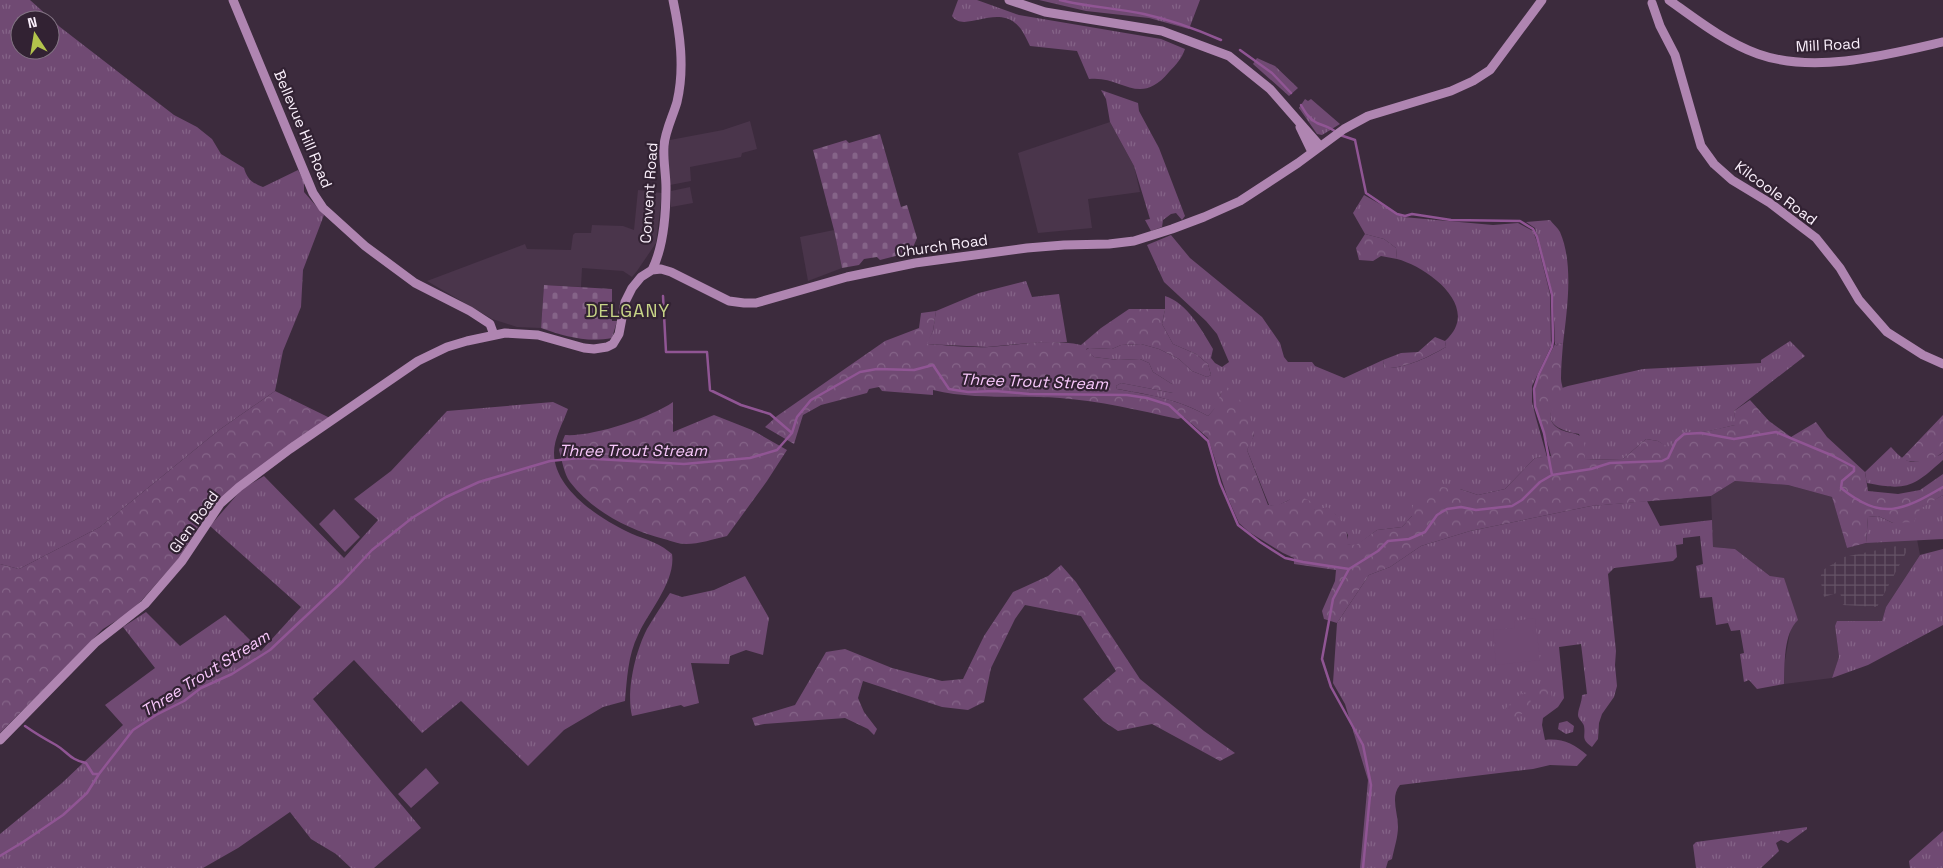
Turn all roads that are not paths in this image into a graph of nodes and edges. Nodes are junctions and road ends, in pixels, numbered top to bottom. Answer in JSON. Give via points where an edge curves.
{"nodes":[{"id":1,"x":233,"y":0,"type":"edge"},
{"id":2,"x":673,"y":0,"type":"edge"},
{"id":3,"x":1009,"y":0,"type":"edge"},
{"id":4,"x":1542,"y":0,"type":"edge"},
{"id":5,"x":1669,"y":0,"type":"edge"},
{"id":6,"x":1651,"y":1,"type":"edge"},
{"id":7,"x":1943,"y":42,"type":"edge"},
{"id":8,"x":1298,"y":122,"type":"junction"},
{"id":9,"x":1320,"y":146,"type":"junction"},
{"id":10,"x":1312,"y":152,"type":"junction"},
{"id":11,"x":652,"y":270,"type":"junction"},
{"id":12,"x":494,"y":335,"type":"junction"},
{"id":13,"x":1943,"y":364,"type":"edge"},
{"id":14,"x":0,"y":740,"type":"edge"}],
"edges":[{"from":1,"to":12,"type":"main road","name":"Bellevue Hill Road","via":[[313,193],[324,208],[365,246],[415,283],[490,324]]},
{"from":2,"to":11,"type":"main road","name":"Convent Road","via":[[680,35],[679,88],[664,145],[666,189],[662,237]]},
{"from":3,"to":8,"type":"main road","via":[[1045,12],[1162,31],[1228,56],[1270,89]]},
{"from":4,"to":9,"type":"main road","name":"Church Road","via":[[1490,70],[1451,91],[1368,116],[1344,128]]},
{"from":5,"to":7,"type":"main road","name":"Mill Road","via":[[1716,34],[1758,54],[1800,62],[1830,62]]},
{"from":6,"to":13,"type":"main road","name":"Kilcoole Road","via":[[1675,56],[1701,146],[1714,164],[1816,238],[1840,268],[1859,300],[1887,332]]},
{"from":8,"to":9,"type":"main road"},
{"from":8,"to":10,"type":"main road"},
{"from":9,"to":10,"type":"main road","name":"Church Road"},
{"from":10,"to":11,"type":"main road","name":"Church Road","via":[[1240,201],[1134,241],[1027,248],[914,262],[847,276],[776,298],[744,303],[717,297],[671,272]]},
{"from":11,"to":12,"type":"main road","name":"Glen Road","via":[[641,276],[632,288],[625,302],[616,340],[607,347],[576,346],[538,335]]},
{"from":12,"to":14,"type":"main road","name":"Glen Road","via":[[447,347],[418,361],[240,487],[220,504],[183,560],[145,604],[94,643]]}]}
